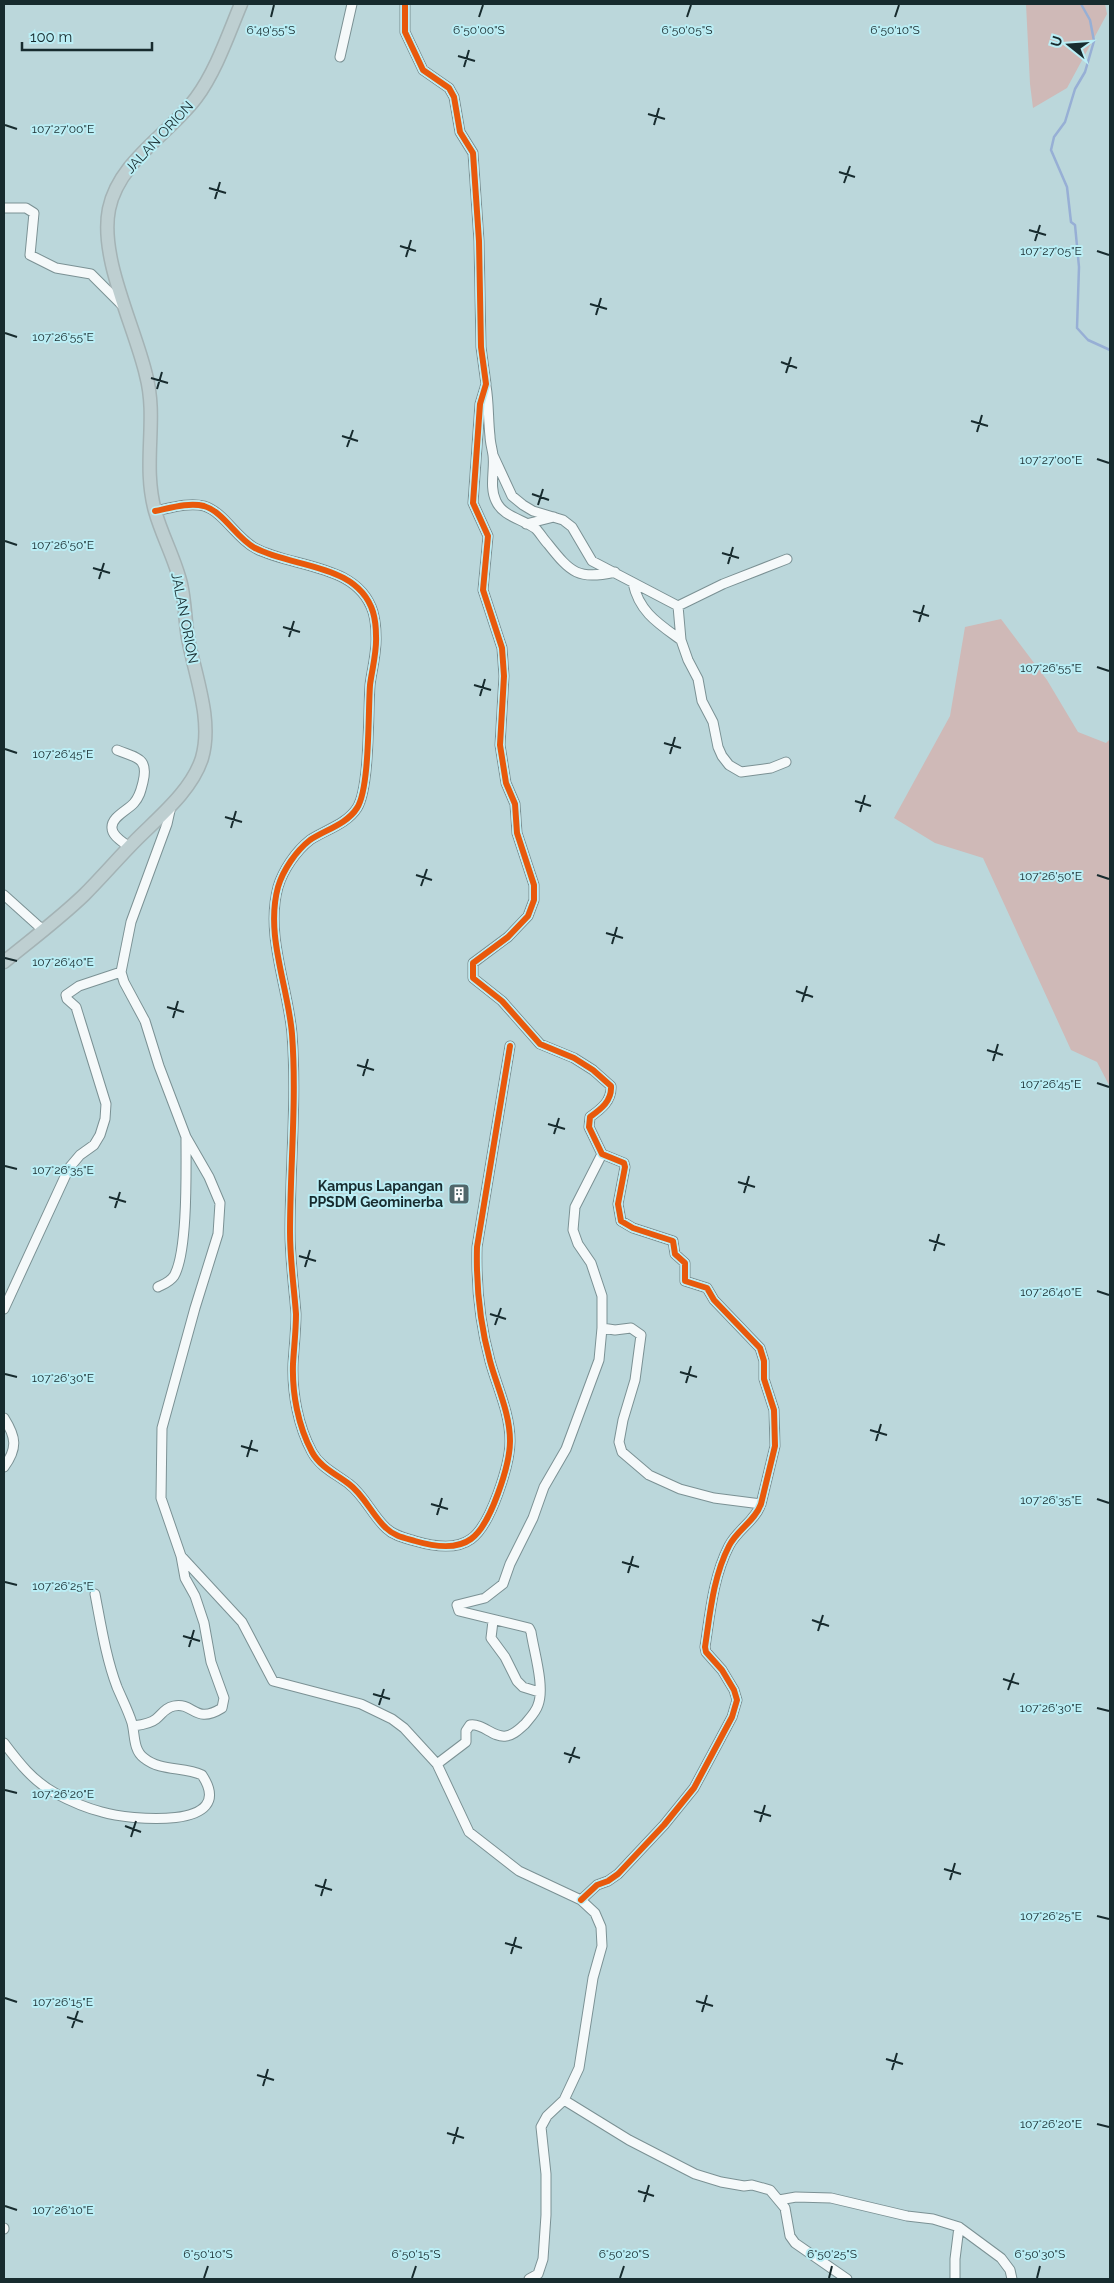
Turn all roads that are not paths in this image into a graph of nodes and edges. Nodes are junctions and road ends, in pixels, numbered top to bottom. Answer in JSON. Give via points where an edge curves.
{"nodes":[{"id":1,"x":241,"y":4,"type":"edge"},
{"id":2,"x":352,"y":4,"type":"edge"},
{"id":3,"x":406,"y":4,"type":"edge"},
{"id":4,"x":340,"y":57,"type":"dead end"},
{"id":5,"x":4,"y":208,"type":"edge"},
{"id":6,"x":125,"y":308,"type":"junction"},
{"id":7,"x":486,"y":384,"type":"junction"},
{"id":8,"x":493,"y":455,"type":"junction"},
{"id":9,"x":155,"y":511,"type":"junction"},
{"id":10,"x":554,"y":517,"type":"junction"},
{"id":11,"x":526,"y":524,"type":"junction"},
{"id":12,"x":787,"y":559,"type":"dead end"},
{"id":13,"x":615,"y":572,"type":"junction"},
{"id":14,"x":633,"y":584,"type":"junction"},
{"id":15,"x":678,"y":606,"type":"junction"},
{"id":16,"x":681,"y":640,"type":"junction"},
{"id":17,"x":116,"y":750,"type":"dead end"},
{"id":18,"x":786,"y":762,"type":"dead end"},
{"id":19,"x":172,"y":804,"type":"junction"},
{"id":20,"x":129,"y":847,"type":"junction"},
{"id":21,"x":4,"y":896,"type":"edge"},
{"id":22,"x":44,"y":931,"type":"junction"},
{"id":23,"x":4,"y":962,"type":"edge"},
{"id":24,"x":120,"y":972,"type":"junction"},
{"id":25,"x":510,"y":1046,"type":"dead end"},
{"id":26,"x":186,"y":1137,"type":"junction"},
{"id":27,"x":602,"y":1154,"type":"junction"},
{"id":28,"x":158,"y":1287,"type":"dead end"},
{"id":29,"x":4,"y":1309,"type":"edge"},
{"id":30,"x":602,"y":1328,"type":"junction"},
{"id":31,"x":4,"y":1418,"type":"edge"},
{"id":32,"x":4,"y":1467,"type":"edge"},
{"id":33,"x":761,"y":1504,"type":"junction"},
{"id":34,"x":181,"y":1556,"type":"junction"},
{"id":35,"x":95,"y":1594,"type":"dead end"},
{"id":36,"x":493,"y":1621,"type":"junction"},
{"id":37,"x":539,"y":1692,"type":"junction"},
{"id":38,"x":133,"y":1726,"type":"junction"},
{"id":39,"x":4,"y":1743,"type":"edge"},
{"id":40,"x":437,"y":1764,"type":"junction"},
{"id":41,"x":580,"y":1900,"type":"junction"},
{"id":42,"x":564,"y":2100,"type":"junction"},
{"id":43,"x":779,"y":2200,"type":"junction"},
{"id":44,"x":959,"y":2227,"type":"junction"},
{"id":45,"x":529,"y":2279,"type":"edge"},
{"id":46,"x":847,"y":2279,"type":"edge"},
{"id":47,"x":955,"y":2279,"type":"edge"},
{"id":48,"x":1012,"y":2279,"type":"edge"}],
"edges":[{"from":1,"to":6,"type":"highway","name":"JALAN ORION","via":[[204,87],[182,115],[132,163],[115,192],[109,209],[108,244]]},
{"from":2,"to":4,"type":"street"},
{"from":3,"to":7,"type":"street","via":[[405,32],[423,70],[449,88],[460,132],[473,153],[481,347]]},
{"from":5,"to":6,"type":"street","via":[[26,208],[34,213],[30,255],[56,268],[91,274]]},
{"from":6,"to":9,"type":"highway","name":"JALAN ORION","via":[[151,394],[148,462]]},
{"from":7,"to":8,"type":"street"},
{"from":7,"to":27,"type":"street","via":[[480,404],[473,503],[488,536],[483,590],[502,648],[504,676],[500,745],[506,783],[515,804],[517,834],[532,874],[534,900],[520,926],[473,963],[471,972],[477,984],[502,1001],[540,1044],[574,1058],[611,1086],[605,1105],[590,1116],[589,1127]]},
{"from":8,"to":10,"type":"street","via":[[512,496],[533,510]]},
{"from":8,"to":11,"type":"street","via":[[495,500],[501,508]]},
{"from":9,"to":19,"type":"highway","name":"JALAN ORION","via":[[181,583],[205,722],[202,757]]},
{"from":9,"to":25,"type":"street","via":[[189,505],[206,506],[256,548],[306,563],[356,584],[367,597],[374,614],[376,640],[364,784],[358,807],[329,830],[308,841],[288,864],[275,900],[274,930],[292,1029],[294,1073],[290,1228],[290,1266],[296,1316],[294,1396],[312,1454],[325,1468],[352,1486],[386,1528],[396,1535],[431,1546],[458,1544],[471,1539],[480,1530],[506,1474],[509,1434],[480,1314],[476,1275],[477,1246]]},
{"from":10,"to":11,"type":"street"},
{"from":10,"to":13,"type":"street","via":[[572,527],[592,561]]},
{"from":11,"to":13,"type":"street","via":[[536,529],[569,568],[594,577]]},
{"from":12,"to":15,"type":"street"},
{"from":13,"to":14,"type":"street"},
{"from":14,"to":15,"type":"street"},
{"from":14,"to":16,"type":"street","via":[[644,610]]},
{"from":15,"to":16,"type":"street"},
{"from":16,"to":18,"type":"street","via":[[698,679],[702,701],[713,722],[722,756],[741,772],[771,768]]},
{"from":17,"to":20,"type":"street","via":[[142,760],[145,765],[140,794],[133,805],[113,821],[111,829]]},
{"from":19,"to":20,"type":"highway","name":"JALAN ORION"},
{"from":19,"to":24,"type":"street","via":[[131,922]]},
{"from":20,"to":22,"type":"highway","name":"JALAN ORION","via":[[83,896]]},
{"from":21,"to":22,"type":"street"},
{"from":22,"to":23,"type":"highway","name":"JALAN ORION"},
{"from":24,"to":26,"type":"street","via":[[145,1021]]},
{"from":24,"to":29,"type":"street","via":[[79,986],[66,995],[76,1007],[92,1056],[106,1104],[105,1119],[94,1145],[80,1154],[69,1168]]},
{"from":26,"to":28,"type":"street","via":[[181,1250],[173,1278]]},
{"from":26,"to":34,"type":"street","via":[[220,1203],[218,1234],[162,1428],[161,1498]]},
{"from":27,"to":30,"type":"street","via":[[575,1207],[573,1230],[591,1263],[602,1296]]},
{"from":27,"to":33,"type":"street","via":[[624,1163],[618,1204],[620,1221],[673,1242],[675,1254],[685,1262],[685,1281],[707,1288],[714,1300],[760,1348],[764,1378],[774,1410],[775,1446]]},
{"from":30,"to":33,"type":"street","via":[[632,1328],[641,1335],[619,1442],[622,1452],[649,1475],[680,1489],[714,1498]]},
{"from":30,"to":36,"type":"street","via":[[599,1360],[566,1450],[544,1487],[503,1584],[485,1598],[457,1605],[460,1612]]},
{"from":31,"to":32,"type":"street","via":[[13,1433],[14,1447]]},
{"from":33,"to":41,"type":"street","via":[[758,1513],[729,1546],[714,1590],[705,1648],[734,1690],[737,1700],[732,1717],[694,1788],[664,1826],[618,1874],[597,1885]]},
{"from":34,"to":38,"type":"street","via":[[185,1578],[204,1623],[211,1662],[224,1698],[222,1708],[203,1715],[184,1705],[175,1706],[165,1709],[155,1720]]},
{"from":34,"to":40,"type":"street","via":[[242,1622],[273,1681],[374,1709],[404,1728]]},
{"from":35,"to":38,"type":"street","via":[[107,1653]]},
{"from":36,"to":37,"type":"street","via":[[491,1638],[517,1681],[523,1687]]},
{"from":36,"to":37,"type":"street","via":[[528,1628]]},
{"from":37,"to":40,"type":"street","via":[[538,1705],[529,1720],[515,1733],[502,1737],[477,1724],[470,1724],[466,1742]]},
{"from":38,"to":39,"type":"street","via":[[136,1748],[144,1758],[172,1770],[202,1775],[210,1797],[204,1810],[182,1816],[146,1819],[103,1813],[55,1793],[40,1783],[22,1767]]},
{"from":40,"to":41,"type":"street","via":[[468,1832],[519,1871]]},
{"from":41,"to":42,"type":"street","via":[[595,1914],[601,1927],[602,1946],[593,1978],[578,2068]]},
{"from":42,"to":43,"type":"street","via":[[629,2140],[695,2174],[770,2190]]},
{"from":42,"to":45,"type":"street","via":[[547,2116],[541,2127],[546,2174],[543,2259],[538,2274]]},
{"from":43,"to":44,"type":"street","via":[[848,2200]]},
{"from":43,"to":46,"type":"street","via":[[785,2208],[790,2236],[795,2243]]},
{"from":44,"to":47,"type":"street","via":[[954,2259]]},
{"from":44,"to":48,"type":"street","via":[[1000,2258],[1010,2270]]}]}
